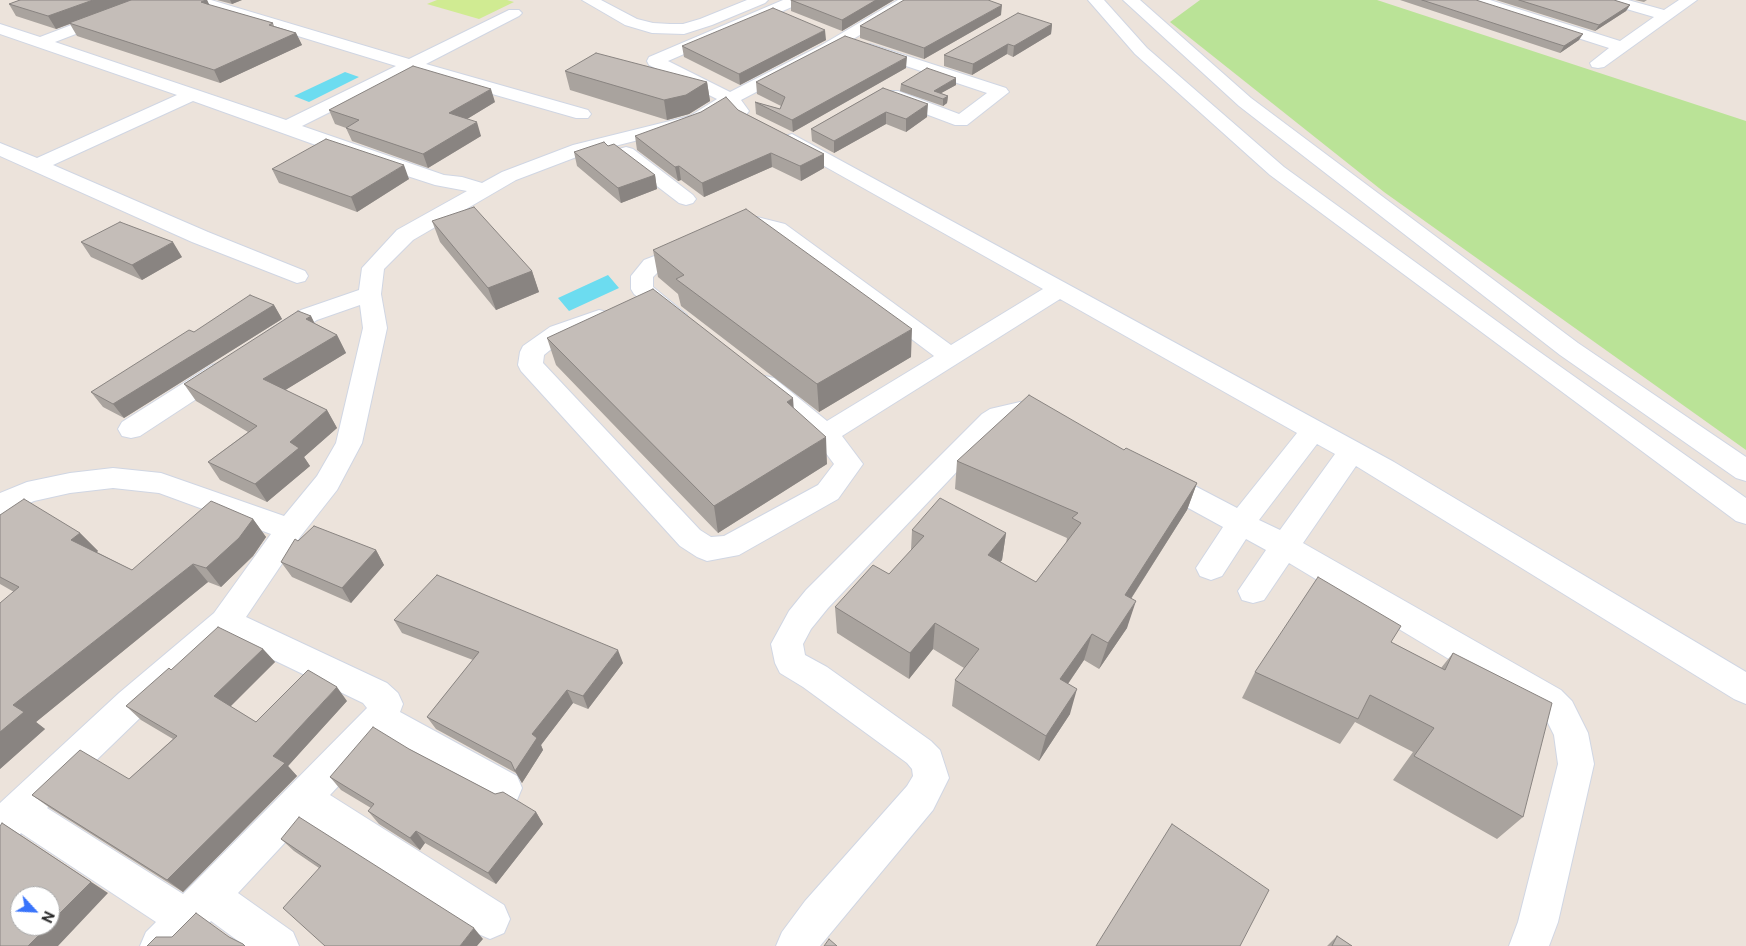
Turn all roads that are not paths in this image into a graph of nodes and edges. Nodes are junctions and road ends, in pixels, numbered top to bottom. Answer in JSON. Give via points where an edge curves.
{"nodes":[{"id":1,"x":151,"y":0,"type":"edge"},
{"id":2,"x":196,"y":0,"type":"edge"},
{"id":3,"x":590,"y":0,"type":"edge"},
{"id":4,"x":727,"y":0,"type":"edge"},
{"id":5,"x":760,"y":0,"type":"edge"},
{"id":6,"x":796,"y":0,"type":"edge"},
{"id":7,"x":909,"y":0,"type":"edge"},
{"id":8,"x":1096,"y":0,"type":"edge"},
{"id":9,"x":1131,"y":0,"type":"edge"},
{"id":10,"x":1474,"y":0,"type":"edge"},
{"id":11,"x":1612,"y":0,"type":"edge"},
{"id":12,"x":1689,"y":0,"type":"edge"},
{"id":13,"x":700,"y":8,"type":"dead end"},
{"id":14,"x":773,"y":11,"type":"junction"},
{"id":15,"x":514,"y":13,"type":"dead end"},
{"id":16,"x":1664,"y":15,"type":"junction"},
{"id":17,"x":791,"y":18,"type":"edge"},
{"id":18,"x":0,"y":29,"type":"edge"},
{"id":19,"x":670,"y":30,"type":"junction"},
{"id":20,"x":825,"y":32,"type":"edge"},
{"id":21,"x":843,"y":39,"type":"junction"},
{"id":22,"x":39,"y":43,"type":"junction"},
{"id":23,"x":1620,"y":46,"type":"junction"},
{"id":24,"x":940,"y":57,"type":"dead end"},
{"id":25,"x":656,"y":62,"type":"junction"},
{"id":26,"x":1598,"y":63,"type":"dead end"},
{"id":27,"x":413,"y":64,"type":"junction"},
{"id":28,"x":923,"y":66,"type":"junction"},
{"id":29,"x":192,"y":95,"type":"junction"},
{"id":30,"x":730,"y":99,"type":"junction"},
{"id":31,"x":582,"y":114,"type":"dead end"},
{"id":32,"x":754,"y":122,"type":"edge"},
{"id":33,"x":287,"y":127,"type":"junction"},
{"id":34,"x":794,"y":136,"type":"edge"},
{"id":35,"x":611,"y":142,"type":"junction"},
{"id":36,"x":0,"y":149,"type":"edge"},
{"id":37,"x":38,"y":165,"type":"junction"},
{"id":38,"x":477,"y":193,"type":"junction"},
{"id":39,"x":686,"y":199,"type":"dead end"},
{"id":40,"x":297,"y":276,"type":"dead end"},
{"id":41,"x":1060,"y":289,"type":"junction"},
{"id":42,"x":370,"y":294,"type":"junction"},
{"id":43,"x":652,"y":297,"type":"junction"},
{"id":44,"x":692,"y":328,"type":"edge"},
{"id":45,"x":260,"y":346,"type":"edge"},
{"id":46,"x":951,"y":357,"type":"junction"},
{"id":47,"x":236,"y":362,"type":"edge"},
{"id":48,"x":746,"y":370,"type":"edge"},
{"id":49,"x":131,"y":429,"type":"dead end"},
{"id":50,"x":1314,"y":430,"type":"junction"},
{"id":51,"x":1070,"y":431,"type":"edge"},
{"id":52,"x":826,"y":434,"type":"junction"},
{"id":53,"x":1352,"y":451,"type":"junction"},
{"id":54,"x":1138,"y":468,"type":"edge"},
{"id":55,"x":1746,"y":471,"type":"edge"},
{"id":56,"x":0,"y":505,"type":"edge"},
{"id":57,"x":1746,"y":513,"type":"edge"},
{"id":58,"x":1241,"y":524,"type":"junction"},
{"id":59,"x":290,"y":530,"type":"junction"},
{"id":60,"x":1284,"y":546,"type":"junction"},
{"id":61,"x":1211,"y":568,"type":"dead end"},
{"id":62,"x":1253,"y":591,"type":"dead end"},
{"id":63,"x":225,"y":622,"type":"junction"},
{"id":64,"x":1746,"y":690,"type":"edge"},
{"id":65,"x":380,"y":718,"type":"junction"},
{"id":66,"x":504,"y":788,"type":"dead end"},
{"id":67,"x":302,"y":798,"type":"junction"},
{"id":68,"x":10,"y":820,"type":"edge"},
{"id":69,"x":197,"y":908,"type":"junction"},
{"id":70,"x":490,"y":919,"type":"dead end"},
{"id":71,"x":160,"y":946,"type":"edge"},
{"id":72,"x":279,"y":946,"type":"edge"},
{"id":73,"x":796,"y":946,"type":"edge"},
{"id":74,"x":1529,"y":946,"type":"edge"}],
"edges":[{"from":1,"to":22,"type":"street"},
{"from":2,"to":27,"type":"street"},
{"from":3,"to":19,"type":"street","via":[[631,22]]},
{"from":4,"to":13,"type":"street"},
{"from":5,"to":19,"type":"street","via":[[706,22]]},
{"from":6,"to":14,"type":"street"},
{"from":7,"to":21,"type":"street"},
{"from":8,"to":57,"type":"street","via":[[1141,52],[1277,171]]},
{"from":9,"to":55,"type":"street","via":[[1253,108],[1570,349]]},
{"from":10,"to":23,"type":"street"},
{"from":11,"to":16,"type":"street"},
{"from":12,"to":16,"type":"street"},
{"from":14,"to":17,"type":"street"},
{"from":14,"to":25,"type":"street"},
{"from":15,"to":27,"type":"street"},
{"from":16,"to":23,"type":"street"},
{"from":18,"to":22,"type":"street"},
{"from":19,"to":25,"type":"street","via":[[656,48]]},
{"from":20,"to":21,"type":"street"},
{"from":21,"to":28,"type":"street"},
{"from":21,"to":30,"type":"street"},
{"from":22,"to":29,"type":"street"},
{"from":23,"to":26,"type":"street"},
{"from":24,"to":28,"type":"street"},
{"from":25,"to":30,"type":"street"},
{"from":27,"to":31,"type":"street"},
{"from":27,"to":33,"type":"street"},
{"from":28,"to":28,"type":"street","via":[[1000,92],[961,121],[877,93]]},
{"from":29,"to":33,"type":"street"},
{"from":29,"to":37,"type":"street"},
{"from":30,"to":32,"type":"street","via":[[746,118]]},
{"from":30,"to":35,"type":"street","via":[[682,126]]},
{"from":33,"to":38,"type":"street","via":[[442,181],[451,190]]},
{"from":34,"to":41,"type":"street"},
{"from":35,"to":38,"type":"street","via":[[580,149],[509,176]]},
{"from":35,"to":39,"type":"street"},
{"from":36,"to":37,"type":"street"},
{"from":37,"to":40,"type":"street"},
{"from":38,"to":42,"type":"street","via":[[405,235],[373,268]]},
{"from":41,"to":46,"type":"street"},
{"from":41,"to":50,"type":"street"},
{"from":42,"to":45,"type":"street","via":[[309,315]]},
{"from":42,"to":59,"type":"street","via":[[375,328],[349,443],[327,483]]},
{"from":43,"to":44,"type":"street"},
{"from":43,"to":46,"type":"street","via":[[642,289],[642,276],[652,265],[757,223],[778,228]]},
{"from":43,"to":52,"type":"street","via":[[558,332],[532,352],[530,365],[690,538],[707,549],[729,547],[828,492],[849,464]]},
{"from":46,"to":52,"type":"street"},
{"from":47,"to":49,"type":"street"},
{"from":48,"to":52,"type":"street"},
{"from":50,"to":53,"type":"street"},
{"from":50,"to":58,"type":"street"},
{"from":51,"to":73,"type":"street","via":[[1036,413],[999,414],[817,598],[787,644],[791,663],[919,752],[928,762],[931,778],[920,798]]},
{"from":53,"to":60,"type":"street"},
{"from":53,"to":64,"type":"street"},
{"from":54,"to":58,"type":"street"},
{"from":56,"to":59,"type":"street","via":[[36,490],[70,483],[123,479],[161,483]]},
{"from":58,"to":60,"type":"street"},
{"from":58,"to":61,"type":"street"},
{"from":59,"to":63,"type":"street"},
{"from":60,"to":62,"type":"street"},
{"from":60,"to":74,"type":"street","via":[[1549,702],[1560,712],[1571,733],[1576,764],[1538,922]]},
{"from":63,"to":65,"type":"street","via":[[375,693],[386,704]]},
{"from":63,"to":68,"type":"street","via":[[131,704]]},
{"from":65,"to":66,"type":"street"},
{"from":65,"to":67,"type":"street"},
{"from":67,"to":69,"type":"street"},
{"from":67,"to":70,"type":"street"},
{"from":68,"to":69,"type":"street"},
{"from":69,"to":71,"type":"street"},
{"from":69,"to":72,"type":"street"}]}
